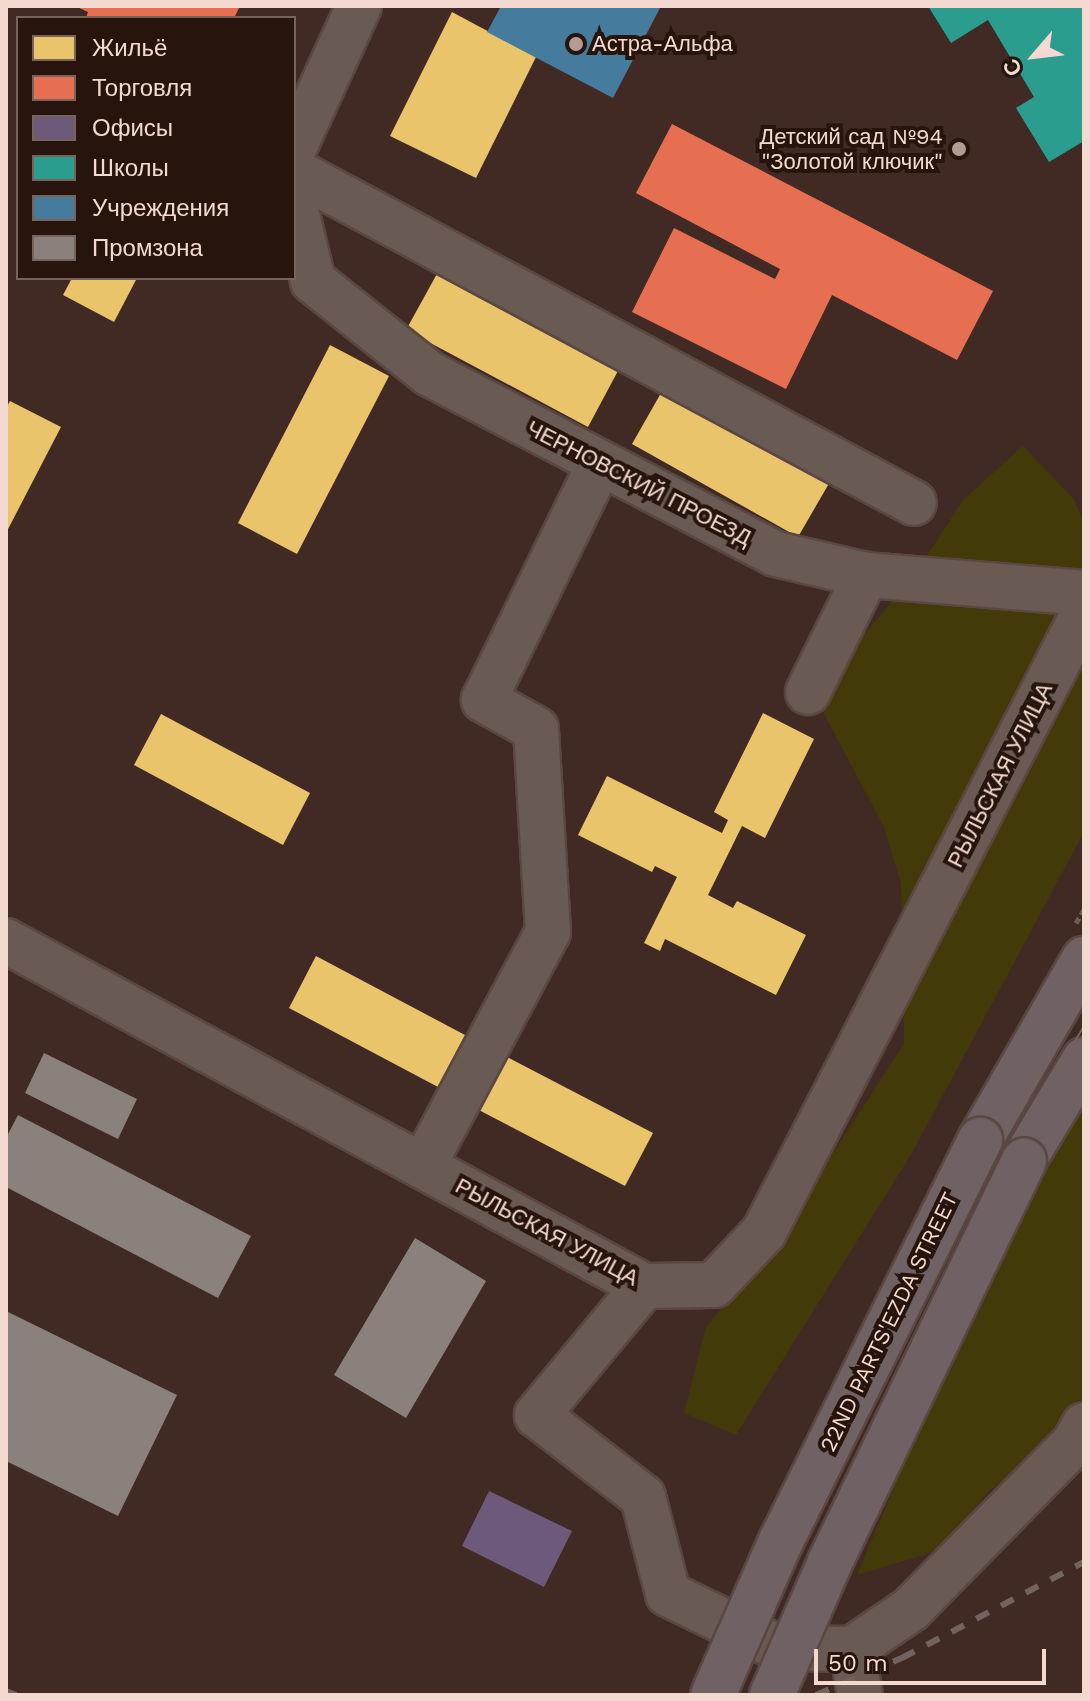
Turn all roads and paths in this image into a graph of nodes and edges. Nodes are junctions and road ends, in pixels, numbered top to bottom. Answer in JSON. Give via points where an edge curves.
{"nodes":[{"id":1,"x":359,"y":6,"type":"edge"},
{"id":2,"x":296,"y":144,"type":"edge"},
{"id":3,"x":296,"y":172,"type":"edge"},
{"id":4,"x":296,"y":210,"type":"edge"},
{"id":5,"x":600,"y":463,"type":"junction"},
{"id":6,"x":914,"y":503,"type":"dead end"},
{"id":7,"x":866,"y":575,"type":"junction"},
{"id":8,"x":1084,"y":593,"type":"edge"},
{"id":9,"x":1084,"y":612,"type":"edge"},
{"id":10,"x":808,"y":692,"type":"dead end"},
{"id":11,"x":6,"y":941,"type":"edge"},
{"id":12,"x":1084,"y":959,"type":"edge"},
{"id":13,"x":1084,"y":1060,"type":"edge"},
{"id":14,"x":423,"y":1166,"type":"junction"},
{"id":15,"x":644,"y":1286,"type":"junction"},
{"id":16,"x":1084,"y":1425,"type":"edge"},
{"id":17,"x":852,"y":1649,"type":"junction"},
{"id":18,"x":713,"y":1695,"type":"edge"},
{"id":19,"x":772,"y":1695,"type":"edge"},
{"id":20,"x":860,"y":1695,"type":"edge"}],
"edges":[{"from":1,"to":2,"type":"street"},
{"from":3,"to":6,"type":"street"},
{"from":4,"to":5,"type":"street","name":"ЧЕРНОВСКИЙ ПРОЕЗД","via":[[313,281],[430,374]]},
{"from":5,"to":7,"type":"street","name":"ЧЕРНОВСКИЙ ПРОЕЗД","via":[[776,554]]},
{"from":5,"to":14,"type":"street","via":[[484,700],[536,729],[548,932]]},
{"from":7,"to":8,"type":"street","name":"ЧЕРНОВСКИЙ ПРОЕЗД"},
{"from":7,"to":10,"type":"street"},
{"from":9,"to":15,"type":"street","name":"РЫЛЬСКАЯ УЛИЦА","via":[[764,1232],[714,1285]]},
{"from":11,"to":14,"type":"street","name":"РЫЛЬСКАЯ УЛИЦА"},
{"from":12,"to":18,"type":"main road","name":"22ND PARTS'EZDA STREET","bridge":true,"via":[[980,1140],[781,1541]]},
{"from":13,"to":19,"type":"main road","bridge":true,"via":[[1024,1160],[830,1562]]},
{"from":14,"to":15,"type":"street","name":"РЫЛЬСКАЯ УЛИЦА"},
{"from":15,"to":17,"type":"street","via":[[537,1415],[643,1497],[668,1594],[778,1648]]},
{"from":16,"to":17,"type":"street","via":[[1075,1442],[911,1609]]},
{"from":17,"to":20,"type":"street"}]}
